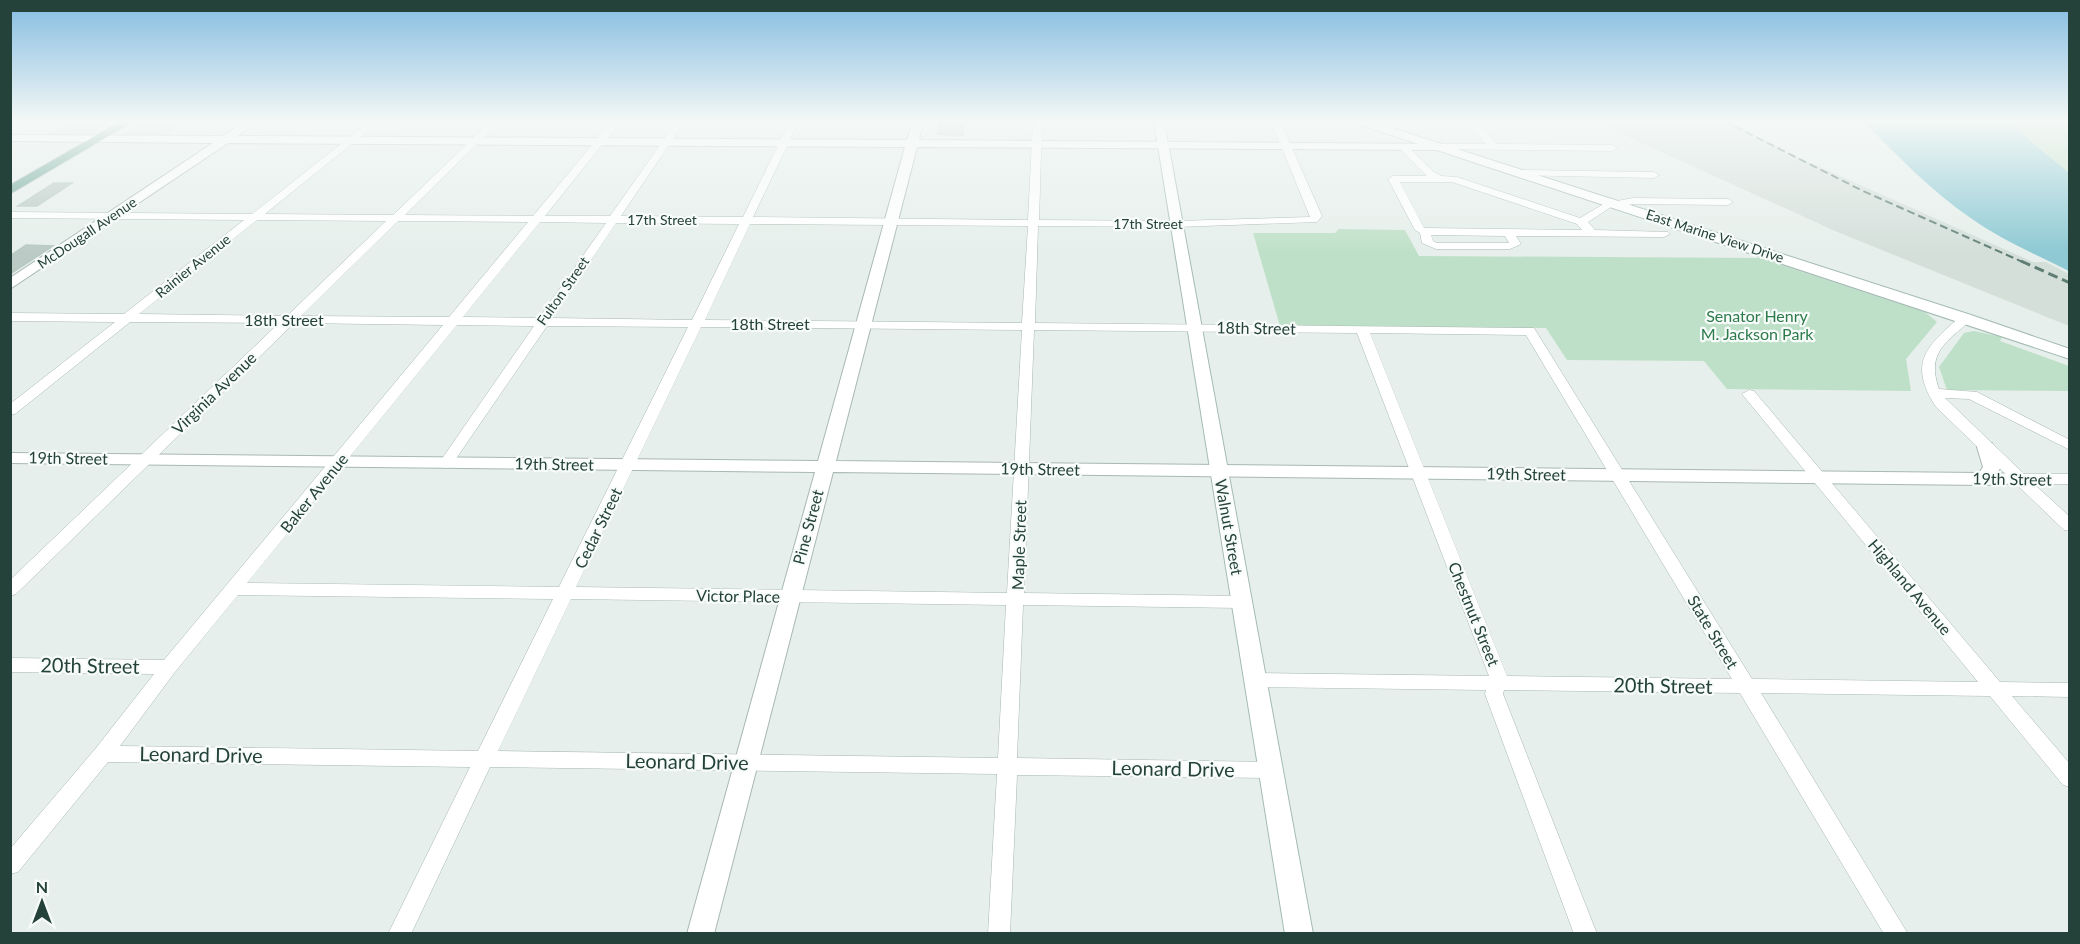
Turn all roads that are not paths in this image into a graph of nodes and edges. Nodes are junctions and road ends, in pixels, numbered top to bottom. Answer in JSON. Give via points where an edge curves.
{"nodes":[{"id":1,"x":52,"y":165,"type":"edge"},
{"id":2,"x":188,"y":165,"type":"edge"},
{"id":3,"x":320,"y":165,"type":"edge"},
{"id":4,"x":450,"y":165,"type":"edge"},
{"id":5,"x":580,"y":165,"type":"edge"},
{"id":6,"x":651,"y":165,"type":"edge"},
{"id":7,"x":775,"y":165,"type":"edge"},
{"id":8,"x":906,"y":165,"type":"edge"},
{"id":9,"x":1036,"y":165,"type":"edge"},
{"id":10,"x":1167,"y":165,"type":"edge"},
{"id":11,"x":1296,"y":165,"type":"edge"},
{"id":12,"x":1419,"y":165,"type":"edge"},
{"id":13,"x":1496,"y":165,"type":"edge"},
{"id":14,"x":1522,"y":173,"type":"junction"},
{"id":15,"x":1654,"y":175,"type":"dead end"},
{"id":16,"x":1439,"y":178,"type":"junction"},
{"id":17,"x":10,"y":190,"type":"edge"},
{"id":18,"x":1728,"y":202,"type":"dead end"},
{"id":19,"x":1616,"y":203,"type":"junction"},
{"id":20,"x":10,"y":215,"type":"edge"},
{"id":21,"x":113,"y":216,"type":"junction"},
{"id":22,"x":254,"y":217,"type":"junction"},
{"id":23,"x":394,"y":218,"type":"junction"},
{"id":24,"x":536,"y":219,"type":"junction"},
{"id":25,"x":613,"y":220,"type":"junction"},
{"id":26,"x":747,"y":221,"type":"junction"},
{"id":27,"x":891,"y":222,"type":"junction"},
{"id":28,"x":1581,"y":222,"type":"junction"},
{"id":29,"x":1033,"y":223,"type":"junction"},
{"id":30,"x":1177,"y":224,"type":"junction"},
{"id":31,"x":1592,"y":233,"type":"junction"},
{"id":32,"x":1664,"y":234,"type":"dead end"},
{"id":33,"x":10,"y":285,"type":"edge"},
{"id":34,"x":10,"y":317,"type":"edge"},
{"id":35,"x":127,"y":318,"type":"junction"},
{"id":36,"x":1966,"y":318,"type":"junction"},
{"id":37,"x":289,"y":320,"type":"junction"},
{"id":38,"x":452,"y":321,"type":"junction"},
{"id":39,"x":542,"y":322,"type":"junction"},
{"id":40,"x":697,"y":323,"type":"junction"},
{"id":41,"x":863,"y":325,"type":"junction"},
{"id":42,"x":1028,"y":326,"type":"junction"},
{"id":43,"x":1194,"y":328,"type":"junction"},
{"id":44,"x":1362,"y":330,"type":"junction"},
{"id":45,"x":1530,"y":331,"type":"joint"},
{"id":46,"x":2070,"y":354,"type":"edge"},
{"id":47,"x":1749,"y":394,"type":"dead end"},
{"id":48,"x":1935,"y":394,"type":"junction"},
{"id":49,"x":10,"y":411,"type":"edge"},
{"id":50,"x":2070,"y":446,"type":"edge"},
{"id":51,"x":1986,"y":447,"type":"junction"},
{"id":52,"x":10,"y":458,"type":"edge"},
{"id":53,"x":146,"y":459,"type":"junction"},
{"id":54,"x":340,"y":461,"type":"junction"},
{"id":55,"x":446,"y":462,"type":"junction"},
{"id":56,"x":628,"y":465,"type":"junction"},
{"id":57,"x":825,"y":467,"type":"junction"},
{"id":58,"x":1022,"y":469,"type":"junction"},
{"id":59,"x":1219,"y":471,"type":"junction"},
{"id":60,"x":1418,"y":473,"type":"junction"},
{"id":61,"x":1617,"y":475,"type":"junction"},
{"id":62,"x":1819,"y":477,"type":"junction"},
{"id":63,"x":1984,"y":479,"type":"junction"},
{"id":64,"x":2021,"y":479,"type":"junction"},
{"id":65,"x":2070,"y":479,"type":"edge"},
{"id":66,"x":2070,"y":526,"type":"edge"},
{"id":67,"x":234,"y":589,"type":"junction"},
{"id":68,"x":10,"y":590,"type":"edge"},
{"id":69,"x":566,"y":594,"type":"junction"},
{"id":70,"x":789,"y":596,"type":"junction"},
{"id":71,"x":1017,"y":599,"type":"junction"},
{"id":72,"x":1242,"y":602,"type":"junction"},
{"id":73,"x":10,"y":665,"type":"edge"},
{"id":74,"x":169,"y":667,"type":"junction"},
{"id":75,"x":1256,"y":680,"type":"junction"},
{"id":76,"x":1497,"y":684,"type":"junction"},
{"id":77,"x":1747,"y":687,"type":"junction"},
{"id":78,"x":1995,"y":689,"type":"junction"},
{"id":79,"x":2070,"y":690,"type":"edge"},
{"id":80,"x":102,"y":754,"type":"junction"},
{"id":81,"x":485,"y":759,"type":"junction"},
{"id":82,"x":746,"y":763,"type":"junction"},
{"id":83,"x":1007,"y":766,"type":"junction"},
{"id":84,"x":1271,"y":770,"type":"junction"},
{"id":85,"x":2070,"y":779,"type":"edge"},
{"id":86,"x":10,"y":865,"type":"edge"},
{"id":87,"x":399,"y":933,"type":"edge"},
{"id":88,"x":700,"y":933,"type":"edge"},
{"id":89,"x":999,"y":933,"type":"edge"},
{"id":90,"x":1299,"y":933,"type":"edge"},
{"id":91,"x":1586,"y":933,"type":"edge"},
{"id":92,"x":1897,"y":933,"type":"edge"}],
"edges":[{"from":1,"to":17,"type":"main road"},
{"from":2,"to":21,"type":"street","name":"McDougall Avenue"},
{"from":3,"to":22,"type":"street","name":"Rainier Avenue"},
{"from":4,"to":23,"type":"street","name":"Virginia Avenue"},
{"from":5,"to":24,"type":"street","name":"Baker Avenue"},
{"from":6,"to":25,"type":"street","name":"Fulton Street"},
{"from":7,"to":26,"type":"street","name":"Cedar Street"},
{"from":8,"to":27,"type":"street","name":"Pine Street"},
{"from":9,"to":29,"type":"street","name":"Maple Street"},
{"from":10,"to":30,"type":"street","name":"Walnut Street"},
{"from":11,"to":30,"type":"street","name":"17th Street","via":[[1317,216],[1313,220]]},
{"from":12,"to":16,"type":"street"},
{"from":13,"to":14,"type":"street","name":"East Marine View Drive"},
{"from":14,"to":15,"type":"street"},
{"from":14,"to":19,"type":"street","name":"East Marine View Drive"},
{"from":16,"to":28,"type":"street","via":[[1453,179]]},
{"from":16,"to":31,"type":"street","via":[[1393,179],[1428,243],[1436,246],[1510,246],[1515,243],[1509,233]]},
{"from":18,"to":19,"type":"street"},
{"from":19,"to":28,"type":"street"},
{"from":19,"to":36,"type":"street","name":"East Marine View Drive"},
{"from":20,"to":21,"type":"street","name":"17th Street"},
{"from":21,"to":22,"type":"street","name":"17th Street"},
{"from":21,"to":33,"type":"street","name":"McDougall Avenue"},
{"from":22,"to":23,"type":"street","name":"17th Street"},
{"from":22,"to":35,"type":"street","name":"Rainier Avenue"},
{"from":23,"to":24,"type":"street","name":"17th Street"},
{"from":23,"to":37,"type":"street","name":"Virginia Avenue"},
{"from":24,"to":25,"type":"street","name":"17th Street"},
{"from":24,"to":38,"type":"street","name":"Baker Avenue"},
{"from":25,"to":26,"type":"street","name":"17th Street"},
{"from":25,"to":39,"type":"street","name":"Fulton Street"},
{"from":26,"to":27,"type":"street","name":"17th Street"},
{"from":26,"to":40,"type":"street","name":"Cedar Street"},
{"from":27,"to":29,"type":"street","name":"17th Street"},
{"from":27,"to":41,"type":"street","name":"Pine Street"},
{"from":28,"to":31,"type":"street"},
{"from":29,"to":30,"type":"street","name":"17th Street"},
{"from":29,"to":42,"type":"street","name":"Maple Street"},
{"from":30,"to":43,"type":"street","name":"Walnut Street"},
{"from":31,"to":32,"type":"street"},
{"from":34,"to":35,"type":"street","name":"18th Street"},
{"from":35,"to":37,"type":"street","name":"18th Street"},
{"from":35,"to":49,"type":"street","name":"Rainier Avenue"},
{"from":36,"to":46,"type":"street","name":"East Marine View Drive"},
{"from":36,"to":48,"type":"street","via":[[1931,353],[1926,377]]},
{"from":37,"to":38,"type":"street","name":"18th Street"},
{"from":37,"to":53,"type":"street","name":"Virginia Avenue"},
{"from":38,"to":39,"type":"street","name":"18th Street"},
{"from":38,"to":54,"type":"street","name":"Baker Avenue"},
{"from":39,"to":40,"type":"street","name":"18th Street"},
{"from":39,"to":55,"type":"street","name":"Fulton Street"},
{"from":40,"to":41,"type":"street","name":"18th Street"},
{"from":40,"to":56,"type":"street","name":"Cedar Street"},
{"from":41,"to":42,"type":"street","name":"18th Street"},
{"from":41,"to":57,"type":"street","name":"Pine Street"},
{"from":42,"to":43,"type":"street","name":"18th Street"},
{"from":42,"to":58,"type":"street","name":"Maple Street"},
{"from":43,"to":44,"type":"street","name":"18th Street"},
{"from":43,"to":59,"type":"street","name":"Walnut Street"},
{"from":44,"to":45,"type":"street","name":"18th Street"},
{"from":44,"to":60,"type":"street","name":"Chestnut Street"},
{"from":45,"to":61,"type":"street","name":"State Street"},
{"from":47,"to":62,"type":"street","name":"Highland Avenue"},
{"from":48,"to":50,"type":"street","via":[[1972,395]]},
{"from":48,"to":51,"type":"street"},
{"from":51,"to":63,"type":"street","via":[[1992,467]]},
{"from":51,"to":64,"type":"street"},
{"from":52,"to":53,"type":"street","name":"19th Street"},
{"from":53,"to":54,"type":"street","name":"19th Street"},
{"from":53,"to":68,"type":"street","name":"Virginia Avenue"},
{"from":54,"to":55,"type":"street","name":"19th Street"},
{"from":54,"to":67,"type":"street","name":"Baker Avenue"},
{"from":55,"to":56,"type":"street","name":"19th Street"},
{"from":56,"to":57,"type":"street","name":"19th Street"},
{"from":56,"to":69,"type":"street","name":"Cedar Street"},
{"from":57,"to":58,"type":"street","name":"19th Street"},
{"from":57,"to":70,"type":"street","name":"Pine Street"},
{"from":58,"to":59,"type":"street","name":"19th Street"},
{"from":58,"to":71,"type":"street","name":"Maple Street"},
{"from":59,"to":60,"type":"street","name":"19th Street"},
{"from":59,"to":72,"type":"street","name":"Walnut Street"},
{"from":60,"to":61,"type":"street","name":"19th Street"},
{"from":60,"to":76,"type":"street","name":"Chestnut Street","via":[[1498,675]]},
{"from":61,"to":62,"type":"street","name":"19th Street"},
{"from":61,"to":77,"type":"street","name":"State Street"},
{"from":62,"to":63,"type":"street","name":"19th Street"},
{"from":62,"to":78,"type":"street","name":"Highland Avenue"},
{"from":63,"to":64,"type":"street","name":"19th Street"},
{"from":64,"to":65,"type":"street","name":"19th Street"},
{"from":64,"to":66,"type":"street"},
{"from":67,"to":69,"type":"street","name":"Victor Place"},
{"from":67,"to":74,"type":"street","name":"Baker Avenue"},
{"from":69,"to":70,"type":"street","name":"Victor Place"},
{"from":69,"to":81,"type":"street","name":"Cedar Street"},
{"from":70,"to":71,"type":"street","name":"Victor Place"},
{"from":70,"to":82,"type":"street","name":"Pine Street"},
{"from":71,"to":72,"type":"street","name":"Victor Place"},
{"from":71,"to":83,"type":"street","name":"Maple Street"},
{"from":72,"to":75,"type":"street","name":"Walnut Street"},
{"from":73,"to":74,"type":"street","name":"20th Street"},
{"from":74,"to":80,"type":"street","name":"Baker Avenue"},
{"from":75,"to":76,"type":"street","name":"20th Street"},
{"from":75,"to":84,"type":"street","name":"Walnut Street"},
{"from":76,"to":77,"type":"street","name":"20th Street"},
{"from":76,"to":91,"type":"street","name":"Chestnut Street","via":[[1494,694]]},
{"from":77,"to":78,"type":"street","name":"20th Street"},
{"from":77,"to":92,"type":"street","name":"State Street"},
{"from":78,"to":79,"type":"street","name":"20th Street"},
{"from":78,"to":85,"type":"street","name":"Highland Avenue"},
{"from":80,"to":81,"type":"street","name":"Leonard Drive"},
{"from":80,"to":86,"type":"street","name":"Baker Avenue"},
{"from":81,"to":82,"type":"street","name":"Leonard Drive"},
{"from":81,"to":87,"type":"street","name":"Cedar Street"},
{"from":82,"to":83,"type":"street","name":"Leonard Drive"},
{"from":82,"to":88,"type":"street","name":"Pine Street"},
{"from":83,"to":84,"type":"street","name":"Leonard Drive"},
{"from":83,"to":89,"type":"street","name":"Maple Street"},
{"from":84,"to":90,"type":"street","name":"Walnut Street"}]}
